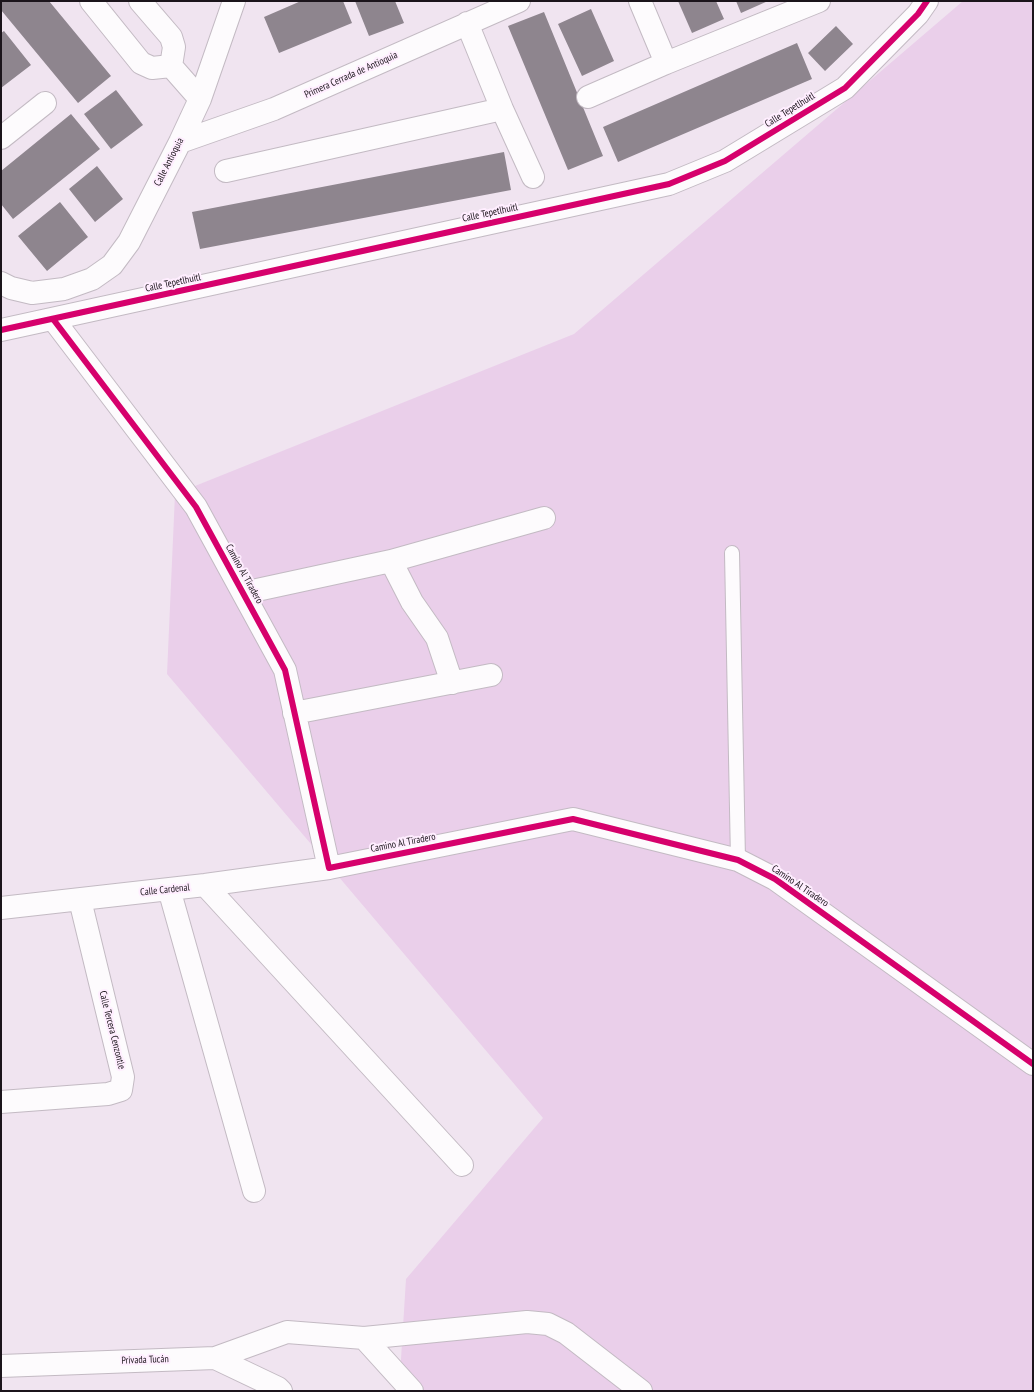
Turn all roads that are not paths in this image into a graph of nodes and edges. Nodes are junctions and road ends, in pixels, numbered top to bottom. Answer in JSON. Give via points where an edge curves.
{"nodes":[{"id":1,"x":91,"y":1,"type":"edge"},
{"id":2,"x":140,"y":1,"type":"edge"},
{"id":3,"x":234,"y":1,"type":"edge"},
{"id":4,"x":519,"y":1,"type":"edge"},
{"id":5,"x":640,"y":1,"type":"edge"},
{"id":6,"x":819,"y":1,"type":"edge"},
{"id":7,"x":927,"y":1,"type":"edge"},
{"id":8,"x":467,"y":23,"type":"junction"},
{"id":9,"x":666,"y":63,"type":"junction"},
{"id":10,"x":171,"y":66,"type":"junction"},
{"id":11,"x":588,"y":96,"type":"dead end"},
{"id":12,"x":200,"y":99,"type":"junction"},
{"id":13,"x":45,"y":103,"type":"dead end"},
{"id":14,"x":502,"y":109,"type":"junction"},
{"id":15,"x":1,"y":138,"type":"edge"},
{"id":16,"x":180,"y":142,"type":"junction"},
{"id":17,"x":226,"y":171,"type":"dead end"},
{"id":18,"x":533,"y":178,"type":"dead end"},
{"id":19,"x":1,"y":283,"type":"edge"},
{"id":20,"x":53,"y":319,"type":"junction"},
{"id":21,"x":1,"y":330,"type":"edge"},
{"id":22,"x":544,"y":518,"type":"dead end"},
{"id":23,"x":732,"y":553,"type":"dead end"},
{"id":24,"x":391,"y":561,"type":"junction"},
{"id":25,"x":243,"y":593,"type":"junction"},
{"id":26,"x":491,"y":675,"type":"dead end"},
{"id":27,"x":452,"y":683,"type":"junction"},
{"id":28,"x":294,"y":713,"type":"junction"},
{"id":29,"x":738,"y":860,"type":"junction"},
{"id":30,"x":329,"y":868,"type":"junction"},
{"id":31,"x":205,"y":885,"type":"junction"},
{"id":32,"x":169,"y":889,"type":"junction"},
{"id":33,"x":80,"y":900,"type":"junction"},
{"id":34,"x":1,"y":908,"type":"edge"},
{"id":35,"x":1033,"y":1064,"type":"edge"},
{"id":36,"x":1,"y":1102,"type":"edge"},
{"id":37,"x":462,"y":1165,"type":"dead end"},
{"id":38,"x":254,"y":1190,"type":"dead end"},
{"id":39,"x":364,"y":1338,"type":"junction"},
{"id":40,"x":215,"y":1358,"type":"junction"},
{"id":41,"x":1,"y":1366,"type":"edge"},
{"id":42,"x":281,"y":1391,"type":"edge"},
{"id":43,"x":412,"y":1391,"type":"edge"},
{"id":44,"x":642,"y":1391,"type":"edge"}],
"edges":[{"from":1,"to":10,"type":"street","via":[[141,63],[152,68]]},
{"from":2,"to":10,"type":"street","via":[[171,37],[174,47]]},
{"from":3,"to":12,"type":"street","name":"Calle Antioquia"},
{"from":4,"to":8,"type":"street","name":"Primera Cerrada de Antioquia"},
{"from":5,"to":9,"type":"street"},
{"from":6,"to":9,"type":"street"},
{"from":7,"to":20,"type":"street","name":"Calle Tepetlhuitl","via":[[918,14],[845,88],[725,161],[669,184]]},
{"from":8,"to":14,"type":"street"},
{"from":8,"to":16,"type":"street","name":"Primera Cerrada de Antioquia","via":[[274,109]]},
{"from":9,"to":11,"type":"street"},
{"from":10,"to":12,"type":"street"},
{"from":12,"to":16,"type":"street","name":"Calle Antioquia"},
{"from":13,"to":15,"type":"street"},
{"from":14,"to":17,"type":"street"},
{"from":14,"to":18,"type":"street"},
{"from":16,"to":19,"type":"street","name":"Calle Antioquia","via":[[129,242],[112,265],[92,280],[64,289],[32,293]]},
{"from":20,"to":21,"type":"street","name":"Calle Tepetlhuitl"},
{"from":20,"to":25,"type":"street","name":"Camino Al Tiradero","via":[[196,507]]},
{"from":22,"to":24,"type":"street"},
{"from":23,"to":29,"type":"lane"},
{"from":24,"to":25,"type":"street"},
{"from":24,"to":27,"type":"street","via":[[412,602],[437,638]]},
{"from":25,"to":28,"type":"street","name":"Camino Al Tiradero","via":[[285,670]]},
{"from":26,"to":27,"type":"street"},
{"from":27,"to":28,"type":"street"},
{"from":28,"to":30,"type":"street","name":"Camino Al Tiradero"},
{"from":29,"to":30,"type":"street","name":"Camino Al Tiradero","via":[[573,819]]},
{"from":29,"to":35,"type":"street","name":"Camino Al Tiradero","via":[[775,879]]},
{"from":30,"to":31,"type":"street","name":"Calle Cardenal"},
{"from":31,"to":32,"type":"street","name":"Calle Cardenal"},
{"from":31,"to":37,"type":"street"},
{"from":32,"to":33,"type":"street","name":"Calle Cardenal"},
{"from":32,"to":38,"type":"street"},
{"from":33,"to":34,"type":"street","name":"Calle Cardenal"},
{"from":33,"to":36,"type":"street","name":"Calle Tercera Cenzontle","via":[[123,1077],[121,1090],[108,1094]]},
{"from":39,"to":40,"type":"street","via":[[287,1332]]},
{"from":39,"to":43,"type":"street"},
{"from":39,"to":44,"type":"street","via":[[527,1322],[548,1324],[566,1333]]},
{"from":40,"to":41,"type":"street","name":"Privada Tucán"},
{"from":40,"to":42,"type":"street","name":"Privada Tucán"}]}
